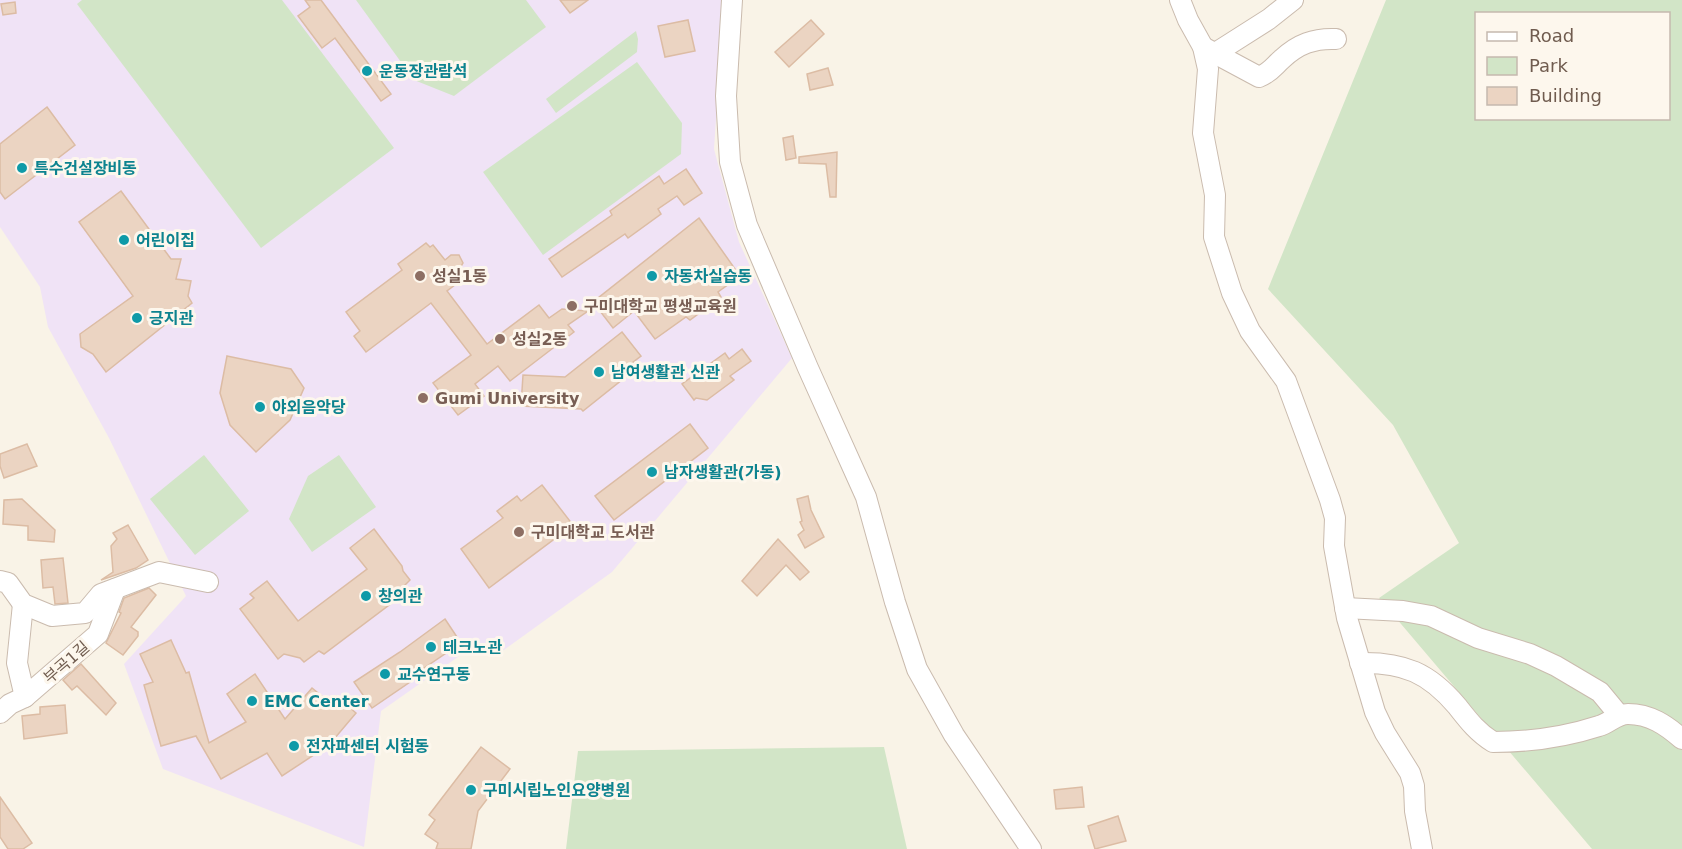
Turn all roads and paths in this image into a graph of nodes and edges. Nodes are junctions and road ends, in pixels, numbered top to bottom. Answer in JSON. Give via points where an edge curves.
{"nodes":[{"id":1,"x":732,"y":0,"type":"edge"},
{"id":2,"x":1180,"y":0,"type":"edge"},
{"id":3,"x":1293,"y":0,"type":"edge"},
{"id":4,"x":1336,"y":39,"type":"dead end"},
{"id":5,"x":1209,"y":51,"type":"junction"},
{"id":6,"x":0,"y":581,"type":"edge"},
{"id":7,"x":208,"y":582,"type":"dead end"},
{"id":8,"x":115,"y":589,"type":"junction"},
{"id":9,"x":23,"y":604,"type":"junction"},
{"id":10,"x":1345,"y":608,"type":"junction"},
{"id":11,"x":1360,"y":663,"type":"junction"},
{"id":12,"x":25,"y":697,"type":"junction"},
{"id":13,"x":0,"y":713,"type":"edge"},
{"id":14,"x":1619,"y":715,"type":"junction"},
{"id":15,"x":1682,"y":739,"type":"edge"},
{"id":16,"x":1031,"y":849,"type":"edge"},
{"id":17,"x":1422,"y":849,"type":"edge"}],
"edges":[{"from":1,"to":16,"type":"street","via":[[727,118],[730,162],[747,225],[866,497],[918,669],[954,735]]},
{"from":2,"to":5,"type":"street"},
{"from":3,"to":5,"type":"street","via":[[1269,19]]},
{"from":4,"to":5,"type":"street","via":[[1322,38],[1296,47],[1259,77]]},
{"from":5,"to":10,"type":"street","via":[[1203,133],[1215,195],[1214,237],[1232,293],[1250,331],[1286,381],[1330,500]]},
{"from":6,"to":9,"type":"street","name":"부곡1길","via":[[8,583]]},
{"from":7,"to":8,"type":"street","name":"부곡1길","via":[[159,572]]},
{"from":8,"to":9,"type":"street","name":"부곡1길","via":[[101,594],[85,613],[52,616]]},
{"from":8,"to":12,"type":"street","name":"부곡1길","via":[[98,634]]},
{"from":9,"to":12,"type":"street","name":"부곡1길","via":[[17,663]]},
{"from":10,"to":11,"type":"street"},
{"from":10,"to":14,"type":"street","via":[[1431,616],[1478,638],[1530,654],[1600,692]]},
{"from":11,"to":14,"type":"street","via":[[1382,662],[1423,674],[1493,742],[1538,739],[1602,726]]},
{"from":11,"to":17,"type":"street","via":[[1375,712],[1410,773]]},
{"from":12,"to":13,"type":"street","name":"부곡1길"},
{"from":14,"to":15,"type":"street","via":[[1649,717]]}]}
